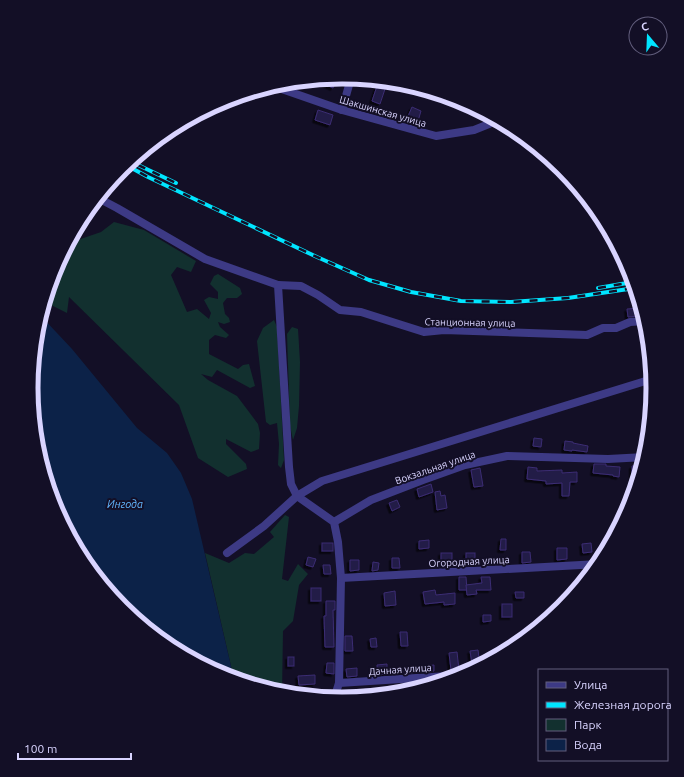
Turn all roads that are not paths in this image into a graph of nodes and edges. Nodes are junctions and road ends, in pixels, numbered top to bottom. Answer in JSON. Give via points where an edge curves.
{"nodes":[{"id":1,"x":349,"y":84,"type":"edge"},
{"id":2,"x":283,"y":90,"type":"edge"},
{"id":3,"x":342,"y":110,"type":"junction"},
{"id":4,"x":490,"y":123,"type":"edge"},
{"id":5,"x":103,"y":201,"type":"edge"},
{"id":6,"x":278,"y":285,"type":"junction"},
{"id":7,"x":638,"y":321,"type":"edge"},
{"id":8,"x":646,"y":381,"type":"edge"},
{"id":9,"x":638,"y":457,"type":"edge"},
{"id":10,"x":297,"y":496,"type":"junction"},
{"id":11,"x":334,"y":522,"type":"junction"},
{"id":12,"x":227,"y":553,"type":"dead end"},
{"id":13,"x":590,"y":564,"type":"edge"},
{"id":14,"x":341,"y":578,"type":"junction"},
{"id":15,"x":438,"y":677,"type":"edge"},
{"id":16,"x":339,"y":683,"type":"junction"},
{"id":17,"x":336,"y":692,"type":"edge"}],
"edges":[{"from":1,"to":3,"type":"street"},
{"from":2,"to":3,"type":"street","name":"Шакшинская улица"},
{"from":3,"to":4,"type":"street","name":"Шакшинская улица","via":[[436,136],[474,130]]},
{"from":5,"to":6,"type":"street","name":"Станционная улица","via":[[205,259]]},
{"from":6,"to":7,"type":"street","name":"Станционная улица","via":[[301,286],[340,310],[361,312],[424,332],[444,330],[587,335],[603,328],[616,328]]},
{"from":6,"to":10,"type":"street","via":[[289,467],[291,484]]},
{"from":8,"to":10,"type":"street","via":[[322,481]]},
{"from":9,"to":11,"type":"street","name":"Вокзальная улица","via":[[507,456],[465,465],[423,480],[371,500]]},
{"from":10,"to":11,"type":"street"},
{"from":10,"to":12,"type":"street","via":[[264,526]]},
{"from":11,"to":14,"type":"street"},
{"from":13,"to":14,"type":"street","name":"Огородная улица"},
{"from":14,"to":16,"type":"street"},
{"from":15,"to":16,"type":"street","name":"Дачная улица"},
{"from":16,"to":17,"type":"street"}]}
